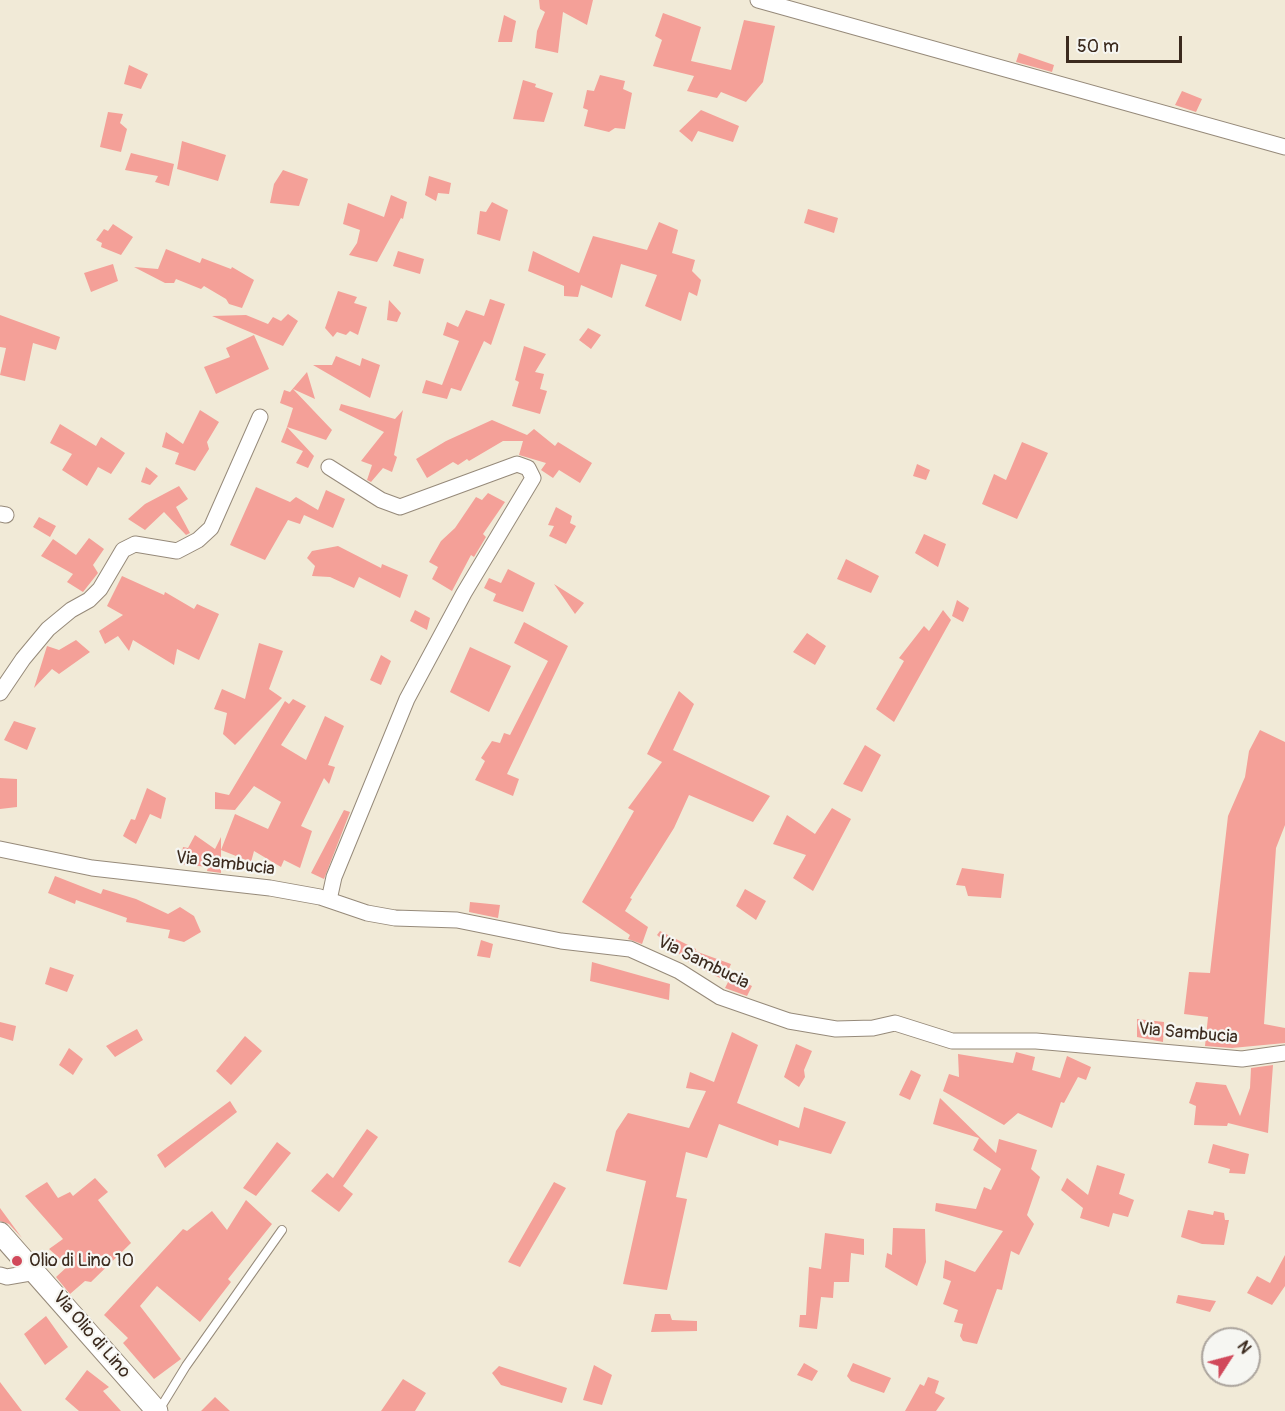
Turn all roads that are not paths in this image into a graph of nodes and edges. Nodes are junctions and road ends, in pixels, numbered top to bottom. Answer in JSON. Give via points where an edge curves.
{"nodes":[{"id":1,"x":758,"y":0,"type":"edge"},
{"id":2,"x":1285,"y":147,"type":"edge"},
{"id":3,"x":260,"y":417,"type":"dead end"},
{"id":4,"x":329,"y":467,"type":"dead end"},
{"id":5,"x":0,"y":693,"type":"edge"},
{"id":6,"x":0,"y":849,"type":"edge"},
{"id":7,"x":329,"y":900,"type":"junction"},
{"id":8,"x":1285,"y":1053,"type":"edge"},
{"id":9,"x":282,"y":1230,"type":"dead end"},
{"id":10,"x":0,"y":1233,"type":"edge"},
{"id":11,"x":36,"y":1272,"type":"junction"},
{"id":12,"x":0,"y":1275,"type":"edge"},
{"id":13,"x":158,"y":1411,"type":"edge"}],
"edges":[{"from":1,"to":2,"type":"street"},
{"from":3,"to":5,"type":"street","via":[[211,528],[177,551],[135,544],[123,550],[100,589],[48,629]]},
{"from":4,"to":7,"type":"street","via":[[381,500],[400,507],[517,464],[528,468],[533,478],[407,699],[334,877]]},
{"from":6,"to":7,"type":"street","name":"Via Sambucia","via":[[92,868],[270,888]]},
{"from":7,"to":8,"type":"street","name":"Via Sambucia","via":[[395,918],[457,920],[630,949],[679,971],[720,996],[789,1021],[836,1029],[895,1023],[952,1041],[1036,1041],[1242,1059]]},
{"from":9,"to":13,"type":"lane"},
{"from":10,"to":11,"type":"street","name":"Via Olio di Lino"},
{"from":11,"to":12,"type":"street"},
{"from":11,"to":13,"type":"street","name":"Via Olio di Lino"}]}
